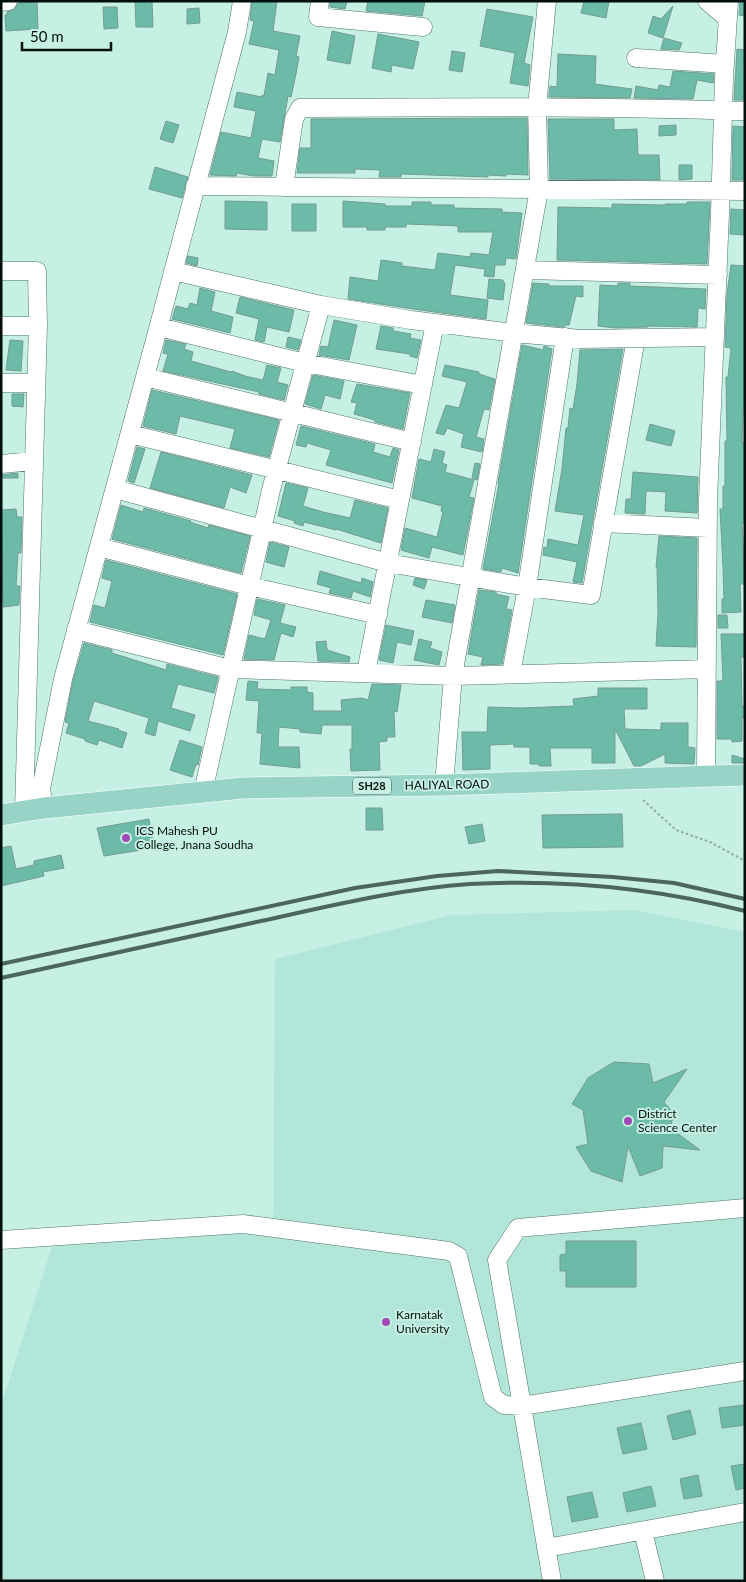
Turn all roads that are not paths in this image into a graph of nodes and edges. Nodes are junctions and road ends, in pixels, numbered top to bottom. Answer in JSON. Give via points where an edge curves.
{"nodes":[{"id":1,"x":8,"y":1,"type":"edge"},
{"id":2,"x":242,"y":1,"type":"edge"},
{"id":3,"x":320,"y":1,"type":"edge"},
{"id":4,"x":547,"y":1,"type":"edge"},
{"id":5,"x":707,"y":1,"type":"edge"},
{"id":6,"x":728,"y":1,"type":"edge"},
{"id":7,"x":1,"y":2,"type":"edge"},
{"id":8,"x":728,"y":19,"type":"junction"},
{"id":9,"x":422,"y":27,"type":"dead end"},
{"id":10,"x":636,"y":58,"type":"dead end"},
{"id":11,"x":725,"y":64,"type":"junction"},
{"id":12,"x":537,"y":106,"type":"junction"},
{"id":13,"x":723,"y":110,"type":"junction"},
{"id":14,"x":745,"y":111,"type":"edge"},
{"id":15,"x":195,"y":186,"type":"junction"},
{"id":16,"x":284,"y":187,"type":"junction"},
{"id":17,"x":539,"y":189,"type":"junction"},
{"id":18,"x":721,"y":190,"type":"junction"},
{"id":19,"x":745,"y":191,"type":"edge"},
{"id":20,"x":525,"y":270,"type":"junction"},
{"id":21,"x":1,"y":271,"type":"edge"},
{"id":22,"x":173,"y":271,"type":"junction"},
{"id":23,"x":718,"y":275,"type":"junction"},
{"id":24,"x":321,"y":305,"type":"junction"},
{"id":25,"x":435,"y":323,"type":"junction"},
{"id":26,"x":1,"y":326,"type":"edge"},
{"id":27,"x":38,"y":326,"type":"junction"},
{"id":28,"x":159,"y":327,"type":"junction"},
{"id":29,"x":514,"y":333,"type":"junction"},
{"id":30,"x":565,"y":337,"type":"junction"},
{"id":31,"x":715,"y":337,"type":"junction"},
{"id":32,"x":636,"y":338,"type":"junction"},
{"id":33,"x":305,"y":363,"type":"junction"},
{"id":34,"x":145,"y":377,"type":"junction"},
{"id":35,"x":1,"y":383,"type":"edge"},
{"id":36,"x":36,"y":383,"type":"junction"},
{"id":37,"x":423,"y":385,"type":"junction"},
{"id":38,"x":292,"y":413,"type":"junction"},
{"id":39,"x":130,"y":434,"type":"junction"},
{"id":40,"x":412,"y":442,"type":"junction"},
{"id":41,"x":34,"y":461,"type":"junction"},
{"id":42,"x":1,"y":464,"type":"edge"},
{"id":43,"x":276,"y":470,"type":"junction"},
{"id":44,"x":115,"y":489,"type":"junction"},
{"id":45,"x":400,"y":500,"type":"junction"},
{"id":46,"x":603,"y":523,"type":"junction"},
{"id":47,"x":708,"y":528,"type":"junction"},
{"id":48,"x":262,"y":529,"type":"junction"},
{"id":49,"x":99,"y":547,"type":"junction"},
{"id":50,"x":388,"y":563,"type":"junction"},
{"id":51,"x":471,"y":577,"type":"junction"},
{"id":52,"x":249,"y":586,"type":"junction"},
{"id":53,"x":527,"y":587,"type":"junction"},
{"id":54,"x":378,"y":615,"type":"junction"},
{"id":55,"x":76,"y":630,"type":"junction"},
{"id":56,"x":230,"y":669,"type":"junction"},
{"id":57,"x":707,"y":669,"type":"junction"},
{"id":58,"x":366,"y":672,"type":"junction"},
{"id":59,"x":511,"y":674,"type":"junction"},
{"id":60,"x":453,"y":676,"type":"junction"},
{"id":61,"x":745,"y":775,"type":"edge"},
{"id":62,"x":706,"y":777,"type":"junction"},
{"id":63,"x":444,"y":785,"type":"junction"},
{"id":64,"x":203,"y":792,"type":"junction"},
{"id":65,"x":34,"y":810,"type":"junction"},
{"id":66,"x":1,"y":815,"type":"edge"},
{"id":67,"x":745,"y":1208,"type":"edge"},
{"id":68,"x":1,"y":1240,"type":"edge"},
{"id":69,"x":745,"y":1371,"type":"edge"},
{"id":70,"x":522,"y":1406,"type":"junction"},
{"id":71,"x":745,"y":1512,"type":"edge"},
{"id":72,"x":643,"y":1531,"type":"junction"},
{"id":73,"x":546,"y":1548,"type":"junction"},
{"id":74,"x":552,"y":1581,"type":"edge"},
{"id":75,"x":655,"y":1581,"type":"edge"}],
"edges":[{"from":1,"to":7,"type":"street"},
{"from":2,"to":15,"type":"street","via":[[237,32]]},
{"from":3,"to":9,"type":"street","via":[[318,16]]},
{"from":4,"to":12,"type":"street"},
{"from":5,"to":8,"type":"street"},
{"from":6,"to":8,"type":"street"},
{"from":8,"to":11,"type":"street"},
{"from":10,"to":11,"type":"street"},
{"from":11,"to":13,"type":"street"},
{"from":12,"to":13,"type":"street"},
{"from":12,"to":16,"type":"street","via":[[300,108],[294,120]]},
{"from":12,"to":17,"type":"street"},
{"from":13,"to":14,"type":"street"},
{"from":13,"to":18,"type":"street"},
{"from":15,"to":16,"type":"street"},
{"from":15,"to":22,"type":"street"},
{"from":16,"to":17,"type":"street"},
{"from":17,"to":18,"type":"street"},
{"from":17,"to":20,"type":"street"},
{"from":18,"to":19,"type":"street"},
{"from":18,"to":23,"type":"street"},
{"from":20,"to":23,"type":"street"},
{"from":20,"to":29,"type":"street"},
{"from":21,"to":27,"type":"street","via":[[37,271]]},
{"from":22,"to":24,"type":"street"},
{"from":22,"to":28,"type":"street"},
{"from":23,"to":31,"type":"street"},
{"from":24,"to":25,"type":"street"},
{"from":24,"to":33,"type":"street"},
{"from":25,"to":29,"type":"street"},
{"from":25,"to":37,"type":"street"},
{"from":26,"to":27,"type":"street"},
{"from":27,"to":36,"type":"street"},
{"from":28,"to":33,"type":"street"},
{"from":28,"to":34,"type":"street"},
{"from":29,"to":30,"type":"street"},
{"from":29,"to":51,"type":"street"},
{"from":30,"to":32,"type":"street"},
{"from":30,"to":53,"type":"street"},
{"from":31,"to":32,"type":"street"},
{"from":31,"to":47,"type":"street"},
{"from":32,"to":46,"type":"street"},
{"from":33,"to":37,"type":"street"},
{"from":33,"to":38,"type":"street"},
{"from":34,"to":38,"type":"street"},
{"from":34,"to":39,"type":"street"},
{"from":35,"to":36,"type":"street"},
{"from":36,"to":41,"type":"street"},
{"from":37,"to":40,"type":"street"},
{"from":38,"to":40,"type":"street"},
{"from":38,"to":43,"type":"street"},
{"from":39,"to":43,"type":"street"},
{"from":39,"to":44,"type":"street"},
{"from":40,"to":45,"type":"street"},
{"from":41,"to":42,"type":"street"},
{"from":41,"to":65,"type":"street"},
{"from":43,"to":45,"type":"street"},
{"from":43,"to":48,"type":"street"},
{"from":44,"to":48,"type":"street"},
{"from":44,"to":49,"type":"street"},
{"from":45,"to":50,"type":"street"},
{"from":46,"to":47,"type":"street"},
{"from":46,"to":53,"type":"street","via":[[591,595]]},
{"from":47,"to":57,"type":"street"},
{"from":48,"to":50,"type":"street"},
{"from":48,"to":52,"type":"street"},
{"from":49,"to":52,"type":"street"},
{"from":49,"to":55,"type":"street"},
{"from":50,"to":51,"type":"street"},
{"from":50,"to":54,"type":"street"},
{"from":51,"to":53,"type":"street"},
{"from":51,"to":60,"type":"street"},
{"from":52,"to":54,"type":"street"},
{"from":52,"to":56,"type":"street"},
{"from":53,"to":59,"type":"street"},
{"from":54,"to":58,"type":"street"},
{"from":55,"to":56,"type":"street"},
{"from":55,"to":65,"type":"street"},
{"from":56,"to":58,"type":"street"},
{"from":56,"to":64,"type":"street"},
{"from":57,"to":59,"type":"street"},
{"from":57,"to":62,"type":"street"},
{"from":58,"to":60,"type":"street"},
{"from":59,"to":60,"type":"street"},
{"from":60,"to":63,"type":"street"},
{"from":61,"to":62,"type":"main road","name":"HALIYAL ROAD","number":"SH28"},
{"from":62,"to":63,"type":"main road","name":"HALIYAL ROAD","number":"SH28"},
{"from":63,"to":64,"type":"main road","name":"HALIYAL ROAD","number":"SH28","via":[[242,788]]},
{"from":64,"to":65,"type":"main road","name":"HALIYAL ROAD","number":"SH28"},
{"from":65,"to":66,"type":"main road","name":"HALIYAL ROAD","number":"SH28"},
{"from":67,"to":70,"type":"street","via":[[518,1228],[497,1260]]},
{"from":68,"to":70,"type":"street","via":[[243,1224],[449,1251],[458,1256],[493,1397],[504,1405]]},
{"from":69,"to":70,"type":"street"},
{"from":70,"to":73,"type":"street"},
{"from":71,"to":72,"type":"street"},
{"from":72,"to":73,"type":"street"},
{"from":72,"to":75,"type":"street"},
{"from":73,"to":74,"type":"street"}]}
